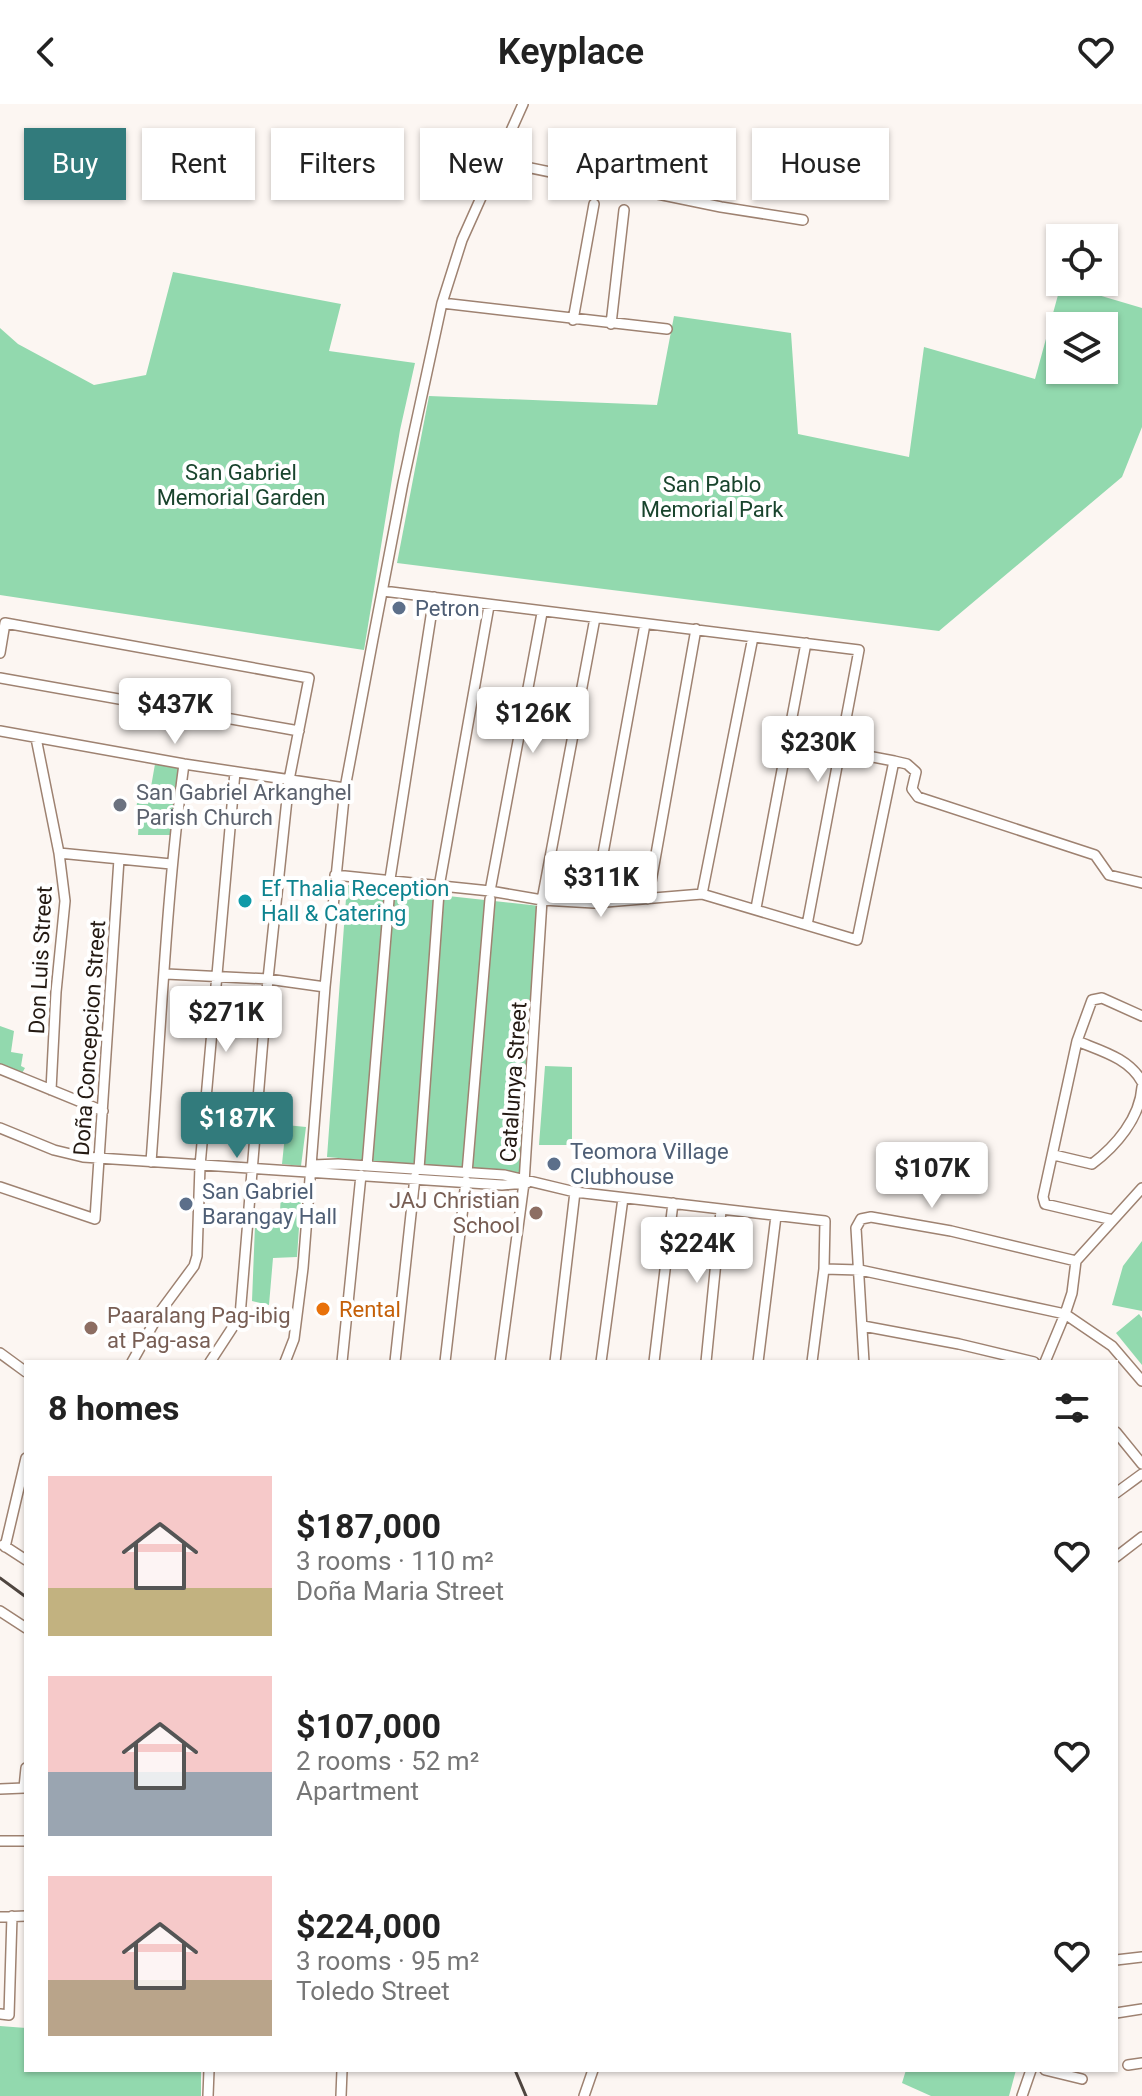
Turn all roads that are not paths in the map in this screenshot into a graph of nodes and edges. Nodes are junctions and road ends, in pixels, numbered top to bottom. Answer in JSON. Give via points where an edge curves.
{"nodes":[{"id":1,"x":523,"y":104,"type":"edge"},
{"id":2,"x":512,"y":128,"type":"edge"},
{"id":3,"x":532,"y":168,"type":"edge"},
{"id":4,"x":480,"y":200,"type":"edge"},
{"id":5,"x":594,"y":204,"type":"dead end"},
{"id":6,"x":624,"y":210,"type":"dead end"},
{"id":7,"x":803,"y":220,"type":"dead end"},
{"id":8,"x":442,"y":303,"type":"junction"},
{"id":9,"x":573,"y":320,"type":"junction"},
{"id":10,"x":611,"y":324,"type":"junction"},
{"id":11,"x":667,"y":329,"type":"dead end"},
{"id":12,"x":383,"y":591,"type":"junction"},
{"id":13,"x":434,"y":597,"type":"junction"},
{"id":14,"x":489,"y":606,"type":"junction"},
{"id":15,"x":542,"y":613,"type":"junction"},
{"id":16,"x":595,"y":618,"type":"junction"},
{"id":17,"x":645,"y":624,"type":"junction"},
{"id":18,"x":696,"y":629,"type":"junction"},
{"id":19,"x":753,"y":637,"type":"junction"},
{"id":20,"x":806,"y":643,"type":"junction"},
{"id":21,"x":0,"y":653,"type":"edge"},
{"id":22,"x":0,"y":678,"type":"edge"},
{"id":23,"x":0,"y":731,"type":"edge"},
{"id":24,"x":299,"y":731,"type":"junction"},
{"id":25,"x":36,"y":738,"type":"junction"},
{"id":26,"x":841,"y":751,"type":"junction"},
{"id":27,"x":894,"y":761,"type":"junction"},
{"id":28,"x":184,"y":764,"type":"junction"},
{"id":29,"x":235,"y":772,"type":"junction"},
{"id":30,"x":289,"y":780,"type":"junction"},
{"id":31,"x":345,"y":788,"type":"junction"},
{"id":32,"x":59,"y":853,"type":"junction"},
{"id":33,"x":119,"y":859,"type":"junction"},
{"id":34,"x":171,"y":864,"type":"junction"},
{"id":35,"x":335,"y":875,"type":"junction"},
{"id":36,"x":390,"y":883,"type":"junction"},
{"id":37,"x":1142,"y":883,"type":"edge"},
{"id":38,"x":439,"y":889,"type":"junction"},
{"id":39,"x":702,"y":894,"type":"junction"},
{"id":40,"x":490,"y":895,"type":"junction"},
{"id":41,"x":648,"y":899,"type":"junction"},
{"id":42,"x":542,"y":900,"type":"junction"},
{"id":43,"x":594,"y":903,"type":"junction"},
{"id":44,"x":756,"y":908,"type":"junction"},
{"id":45,"x":807,"y":925,"type":"junction"},
{"id":46,"x":166,"y":974,"type":"junction"},
{"id":47,"x":216,"y":977,"type":"junction"},
{"id":48,"x":268,"y":979,"type":"junction"},
{"id":49,"x":325,"y":987,"type":"junction"},
{"id":50,"x":1142,"y":1016,"type":"edge"},
{"id":51,"x":1077,"y":1041,"type":"junction"},
{"id":52,"x":0,"y":1069,"type":"edge"},
{"id":53,"x":1142,"y":1084,"type":"edge"},
{"id":54,"x":51,"y":1090,"type":"junction"},
{"id":55,"x":103,"y":1111,"type":"junction"},
{"id":56,"x":0,"y":1128,"type":"edge"},
{"id":57,"x":1054,"y":1155,"type":"junction"},
{"id":58,"x":99,"y":1158,"type":"junction"},
{"id":59,"x":151,"y":1162,"type":"junction"},
{"id":60,"x":200,"y":1166,"type":"junction"},
{"id":61,"x":253,"y":1168,"type":"junction"},
{"id":62,"x":312,"y":1168,"type":"junction"},
{"id":63,"x":364,"y":1170,"type":"junction"},
{"id":64,"x":417,"y":1173,"type":"junction"},
{"id":65,"x":466,"y":1177,"type":"junction"},
{"id":66,"x":526,"y":1182,"type":"junction"},
{"id":67,"x":0,"y":1187,"type":"edge"},
{"id":68,"x":1142,"y":1188,"type":"edge"},
{"id":69,"x":575,"y":1192,"type":"junction"},
{"id":70,"x":623,"y":1198,"type":"junction"},
{"id":71,"x":673,"y":1203,"type":"junction"},
{"id":72,"x":721,"y":1211,"type":"junction"},
{"id":73,"x":776,"y":1216,"type":"junction"},
{"id":74,"x":1113,"y":1220,"type":"junction"},
{"id":75,"x":1076,"y":1261,"type":"junction"},
{"id":76,"x":824,"y":1269,"type":"junction"},
{"id":77,"x":860,"y":1270,"type":"junction"},
{"id":78,"x":1065,"y":1314,"type":"junction"},
{"id":79,"x":863,"y":1326,"type":"junction"},
{"id":80,"x":0,"y":1353,"type":"edge"},
{"id":81,"x":133,"y":1360,"type":"edge"},
{"id":82,"x":211,"y":1360,"type":"edge"},
{"id":83,"x":286,"y":1360,"type":"edge"},
{"id":84,"x":342,"y":1360,"type":"edge"},
{"id":85,"x":395,"y":1360,"type":"edge"},
{"id":86,"x":445,"y":1360,"type":"edge"},
{"id":87,"x":500,"y":1360,"type":"edge"},
{"id":88,"x":555,"y":1360,"type":"edge"},
{"id":89,"x":601,"y":1360,"type":"edge"},
{"id":90,"x":654,"y":1360,"type":"edge"},
{"id":91,"x":706,"y":1360,"type":"edge"},
{"id":92,"x":758,"y":1360,"type":"edge"},
{"id":93,"x":812,"y":1360,"type":"edge"},
{"id":94,"x":864,"y":1360,"type":"edge"},
{"id":95,"x":1026,"y":1360,"type":"edge"},
{"id":96,"x":1046,"y":1360,"type":"edge"},
{"id":97,"x":24,"y":1371,"type":"edge"},
{"id":98,"x":1142,"y":1381,"type":"edge"},
{"id":99,"x":1118,"y":1434,"type":"edge"},
{"id":100,"x":1142,"y":1464,"type":"edge"},
{"id":101,"x":24,"y":1465,"type":"edge"},
{"id":102,"x":1142,"y":1474,"type":"edge"},
{"id":103,"x":1118,"y":1492,"type":"edge"},
{"id":104,"x":1142,"y":1537,"type":"edge"},
{"id":105,"x":2,"y":1545,"type":"edge"},
{"id":106,"x":1118,"y":1555,"type":"edge"},
{"id":107,"x":24,"y":1559,"type":"edge"},
{"id":108,"x":0,"y":1611,"type":"edge"},
{"id":109,"x":24,"y":1627,"type":"edge"},
{"id":110,"x":24,"y":1788,"type":"edge"},
{"id":111,"x":0,"y":1789,"type":"edge"},
{"id":112,"x":0,"y":1841,"type":"edge"},
{"id":113,"x":24,"y":1841,"type":"edge"},
{"id":114,"x":12,"y":1916,"type":"junction"},
{"id":115,"x":24,"y":1916,"type":"edge"},
{"id":116,"x":0,"y":1917,"type":"edge"},
{"id":117,"x":1142,"y":1957,"type":"edge"},
{"id":118,"x":1118,"y":1960,"type":"edge"},
{"id":119,"x":1142,"y":2009,"type":"edge"},
{"id":120,"x":1118,"y":2013,"type":"edge"},
{"id":121,"x":4,"y":2014,"type":"edge"},
{"id":122,"x":1142,"y":2063,"type":"edge"},
{"id":123,"x":1128,"y":2065,"type":"dead end"},
{"id":124,"x":209,"y":2072,"type":"edge"},
{"id":125,"x":342,"y":2072,"type":"edge"},
{"id":126,"x":592,"y":2072,"type":"edge"},
{"id":127,"x":1030,"y":2072,"type":"edge"},
{"id":128,"x":1053,"y":2072,"type":"edge"},
{"id":129,"x":1082,"y":2079,"type":"dead end"},
{"id":130,"x":208,"y":2096,"type":"edge"},
{"id":131,"x":341,"y":2096,"type":"edge"},
{"id":132,"x":584,"y":2096,"type":"edge"},
{"id":133,"x":1022,"y":2096,"type":"edge"}],
"edges":[{"from":1,"to":2,"type":"street"},
{"from":3,"to":7,"type":"street"},
{"from":4,"to":8,"type":"street"},
{"from":5,"to":9,"type":"street"},
{"from":6,"to":10,"type":"street"},
{"from":8,"to":9,"type":"street"},
{"from":8,"to":12,"type":"street"},
{"from":9,"to":10,"type":"street"},
{"from":10,"to":11,"type":"street"},
{"from":12,"to":13,"type":"street"},
{"from":12,"to":31,"type":"street"},
{"from":13,"to":14,"type":"street"},
{"from":13,"to":36,"type":"street"},
{"from":14,"to":15,"type":"street"},
{"from":14,"to":38,"type":"street"},
{"from":15,"to":16,"type":"street"},
{"from":15,"to":40,"type":"street"},
{"from":16,"to":17,"type":"street"},
{"from":16,"to":42,"type":"street","name":"Catalunya Street"},
{"from":17,"to":18,"type":"street"},
{"from":17,"to":43,"type":"street"},
{"from":18,"to":19,"type":"street"},
{"from":18,"to":41,"type":"street"},
{"from":19,"to":20,"type":"street"},
{"from":19,"to":39,"type":"street"},
{"from":20,"to":26,"type":"street","via":[[859,650]]},
{"from":20,"to":44,"type":"street"},
{"from":21,"to":24,"type":"street","via":[[5,623],[309,678]]},
{"from":22,"to":24,"type":"street"},
{"from":23,"to":25,"type":"street"},
{"from":24,"to":30,"type":"street"},
{"from":25,"to":28,"type":"street"},
{"from":25,"to":32,"type":"street","name":"Don Luis Street"},
{"from":26,"to":27,"type":"street"},
{"from":26,"to":45,"type":"street"},
{"from":27,"to":37,"type":"street","via":[[916,772],[912,789],[918,797],[1095,855],[1109,875]]},
{"from":27,"to":45,"type":"street","via":[[857,940]]},
{"from":28,"to":29,"type":"street"},
{"from":28,"to":34,"type":"street"},
{"from":29,"to":30,"type":"street"},
{"from":29,"to":47,"type":"street"},
{"from":30,"to":31,"type":"street"},
{"from":30,"to":48,"type":"street"},
{"from":31,"to":35,"type":"street"},
{"from":32,"to":33,"type":"street"},
{"from":32,"to":54,"type":"street","name":"Don Luis Street","via":[[65,910]]},
{"from":33,"to":34,"type":"street"},
{"from":33,"to":55,"type":"street","name":"Doña Concepcion Street"},
{"from":34,"to":46,"type":"street"},
{"from":35,"to":36,"type":"street"},
{"from":35,"to":49,"type":"street"},
{"from":36,"to":38,"type":"street"},
{"from":36,"to":63,"type":"street"},
{"from":38,"to":40,"type":"street"},
{"from":38,"to":64,"type":"street"},
{"from":39,"to":41,"type":"street"},
{"from":39,"to":44,"type":"street"},
{"from":40,"to":42,"type":"street"},
{"from":40,"to":65,"type":"street"},
{"from":41,"to":43,"type":"street"},
{"from":42,"to":43,"type":"street"},
{"from":42,"to":66,"type":"street","name":"Catalunya Street"},
{"from":44,"to":45,"type":"street"},
{"from":46,"to":47,"type":"street"},
{"from":46,"to":59,"type":"street"},
{"from":47,"to":48,"type":"street"},
{"from":47,"to":60,"type":"street"},
{"from":48,"to":49,"type":"street"},
{"from":48,"to":61,"type":"street"},
{"from":49,"to":62,"type":"street"},
{"from":50,"to":51,"type":"street","via":[[1095,998]]},
{"from":51,"to":53,"type":"street","via":[[1114,1056],[1135,1070]]},
{"from":51,"to":57,"type":"street"},
{"from":52,"to":54,"type":"street"},
{"from":53,"to":57,"type":"street","via":[[1141,1101],[1128,1126],[1103,1156],[1092,1164]]},
{"from":54,"to":55,"type":"street"},
{"from":55,"to":58,"type":"street","name":"Doña Concepcion Street"},
{"from":56,"to":58,"type":"street","via":[[68,1155]]},
{"from":57,"to":74,"type":"street","via":[[1045,1204]]},
{"from":58,"to":59,"type":"street"},
{"from":58,"to":67,"type":"street","name":"Doña Concepcion Street","via":[[95,1219]]},
{"from":59,"to":60,"type":"street"},
{"from":60,"to":61,"type":"street"},
{"from":60,"to":81,"type":"street","via":[[194,1266]]},
{"from":61,"to":62,"type":"street"},
{"from":61,"to":82,"type":"street","via":[[240,1316]]},
{"from":62,"to":63,"type":"street"},
{"from":62,"to":83,"type":"street","via":[[294,1339]]},
{"from":63,"to":64,"type":"street"},
{"from":63,"to":84,"type":"street"},
{"from":64,"to":65,"type":"street"},
{"from":64,"to":85,"type":"street"},
{"from":65,"to":66,"type":"street"},
{"from":65,"to":86,"type":"street"},
{"from":66,"to":69,"type":"street"},
{"from":66,"to":87,"type":"street","name":"Catalunya Street"},
{"from":68,"to":74,"type":"street"},
{"from":69,"to":70,"type":"street"},
{"from":69,"to":88,"type":"street"},
{"from":70,"to":71,"type":"street"},
{"from":70,"to":89,"type":"street"},
{"from":71,"to":72,"type":"street"},
{"from":71,"to":90,"type":"street"},
{"from":72,"to":73,"type":"street"},
{"from":72,"to":91,"type":"street"},
{"from":73,"to":76,"type":"street","via":[[825,1221]]},
{"from":73,"to":92,"type":"street"},
{"from":74,"to":75,"type":"street"},
{"from":75,"to":77,"type":"street","via":[[871,1217],[861,1219],[856,1228]]},
{"from":75,"to":78,"type":"street"},
{"from":76,"to":77,"type":"street"},
{"from":76,"to":93,"type":"street"},
{"from":77,"to":78,"type":"street"},
{"from":77,"to":79,"type":"street"},
{"from":78,"to":96,"type":"street"},
{"from":78,"to":98,"type":"street","via":[[1112,1346]]},
{"from":79,"to":94,"type":"street"},
{"from":79,"to":95,"type":"street"},
{"from":80,"to":97,"type":"street"},
{"from":99,"to":100,"type":"street"},
{"from":101,"to":105,"type":"street"},
{"from":102,"to":103,"type":"street"},
{"from":104,"to":106,"type":"street"},
{"from":105,"to":107,"type":"street"},
{"from":108,"to":109,"type":"street"},
{"from":110,"to":111,"type":"street"},
{"from":112,"to":113,"type":"street"},
{"from":114,"to":115,"type":"street"},
{"from":114,"to":116,"type":"street"},
{"from":114,"to":121,"type":"street"},
{"from":117,"to":118,"type":"street"},
{"from":119,"to":120,"type":"street"},
{"from":122,"to":123,"type":"street"},
{"from":124,"to":130,"type":"street"},
{"from":125,"to":131,"type":"street"},
{"from":126,"to":132,"type":"street"},
{"from":127,"to":133,"type":"street"},
{"from":128,"to":129,"type":"street"}]}
